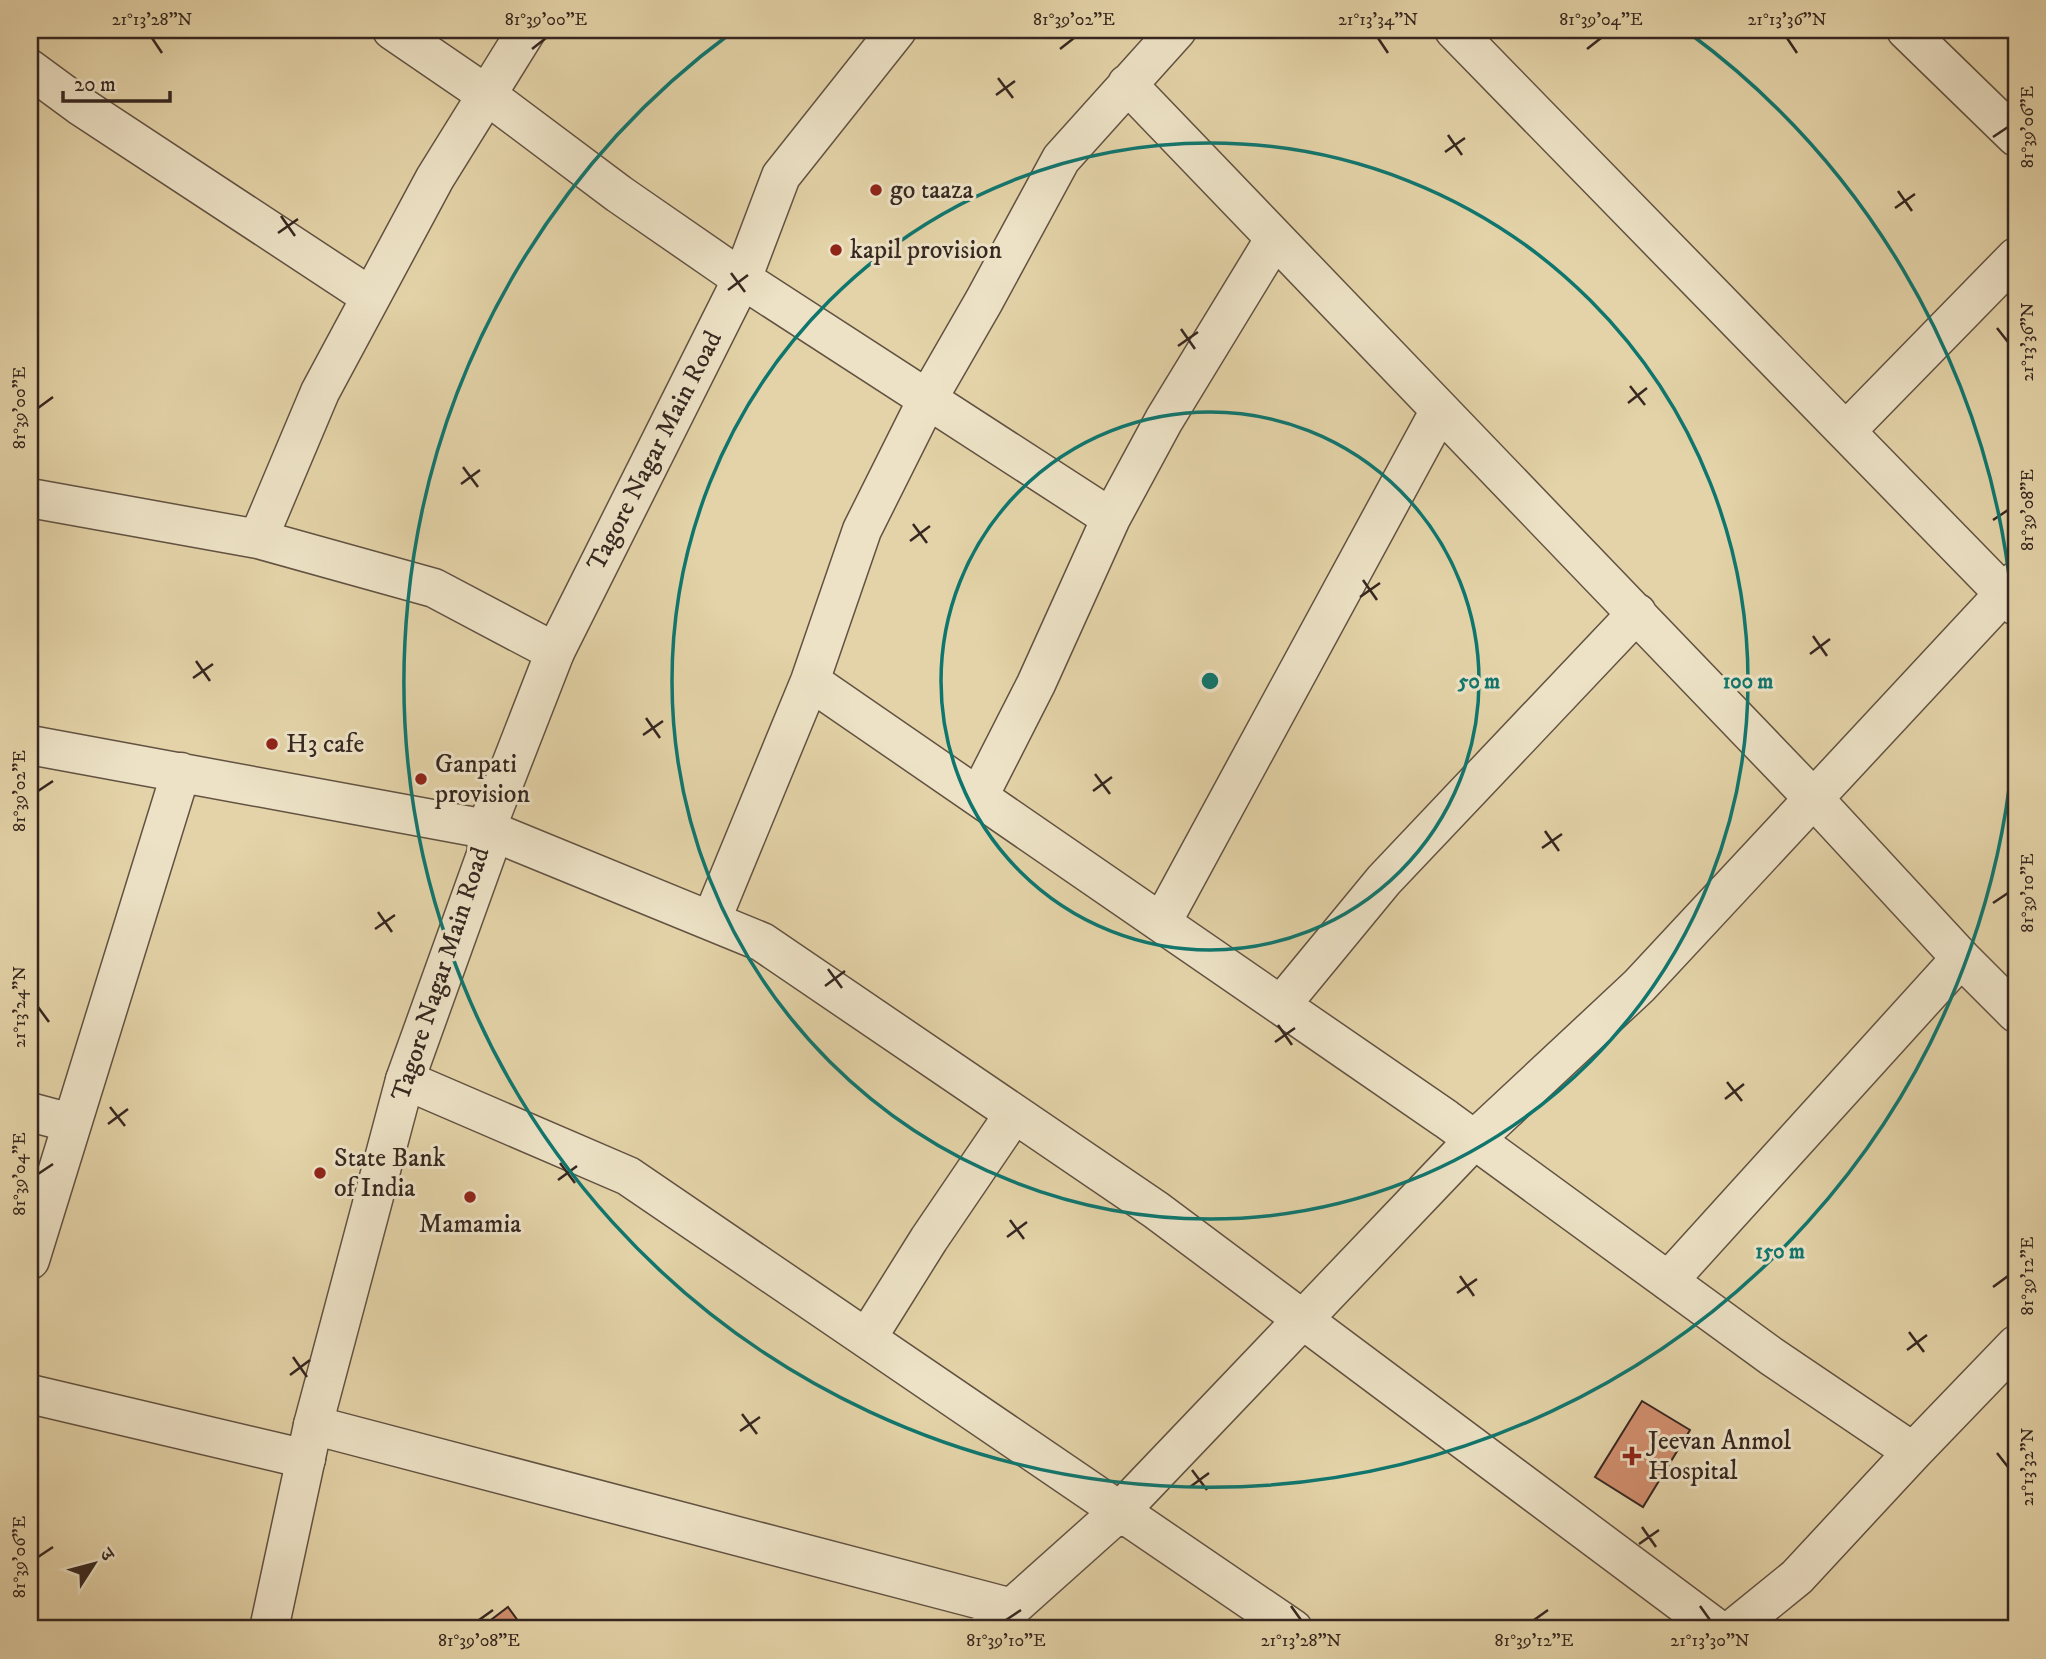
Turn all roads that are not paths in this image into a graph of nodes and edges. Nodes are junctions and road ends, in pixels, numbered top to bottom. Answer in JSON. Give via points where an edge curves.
{"nodes":[{"id":1,"x":391,"y":30,"type":"edge"},
{"id":2,"x":527,"y":30,"type":"edge"},
{"id":3,"x":897,"y":30,"type":"edge"},
{"id":4,"x":1177,"y":30,"type":"edge"},
{"id":5,"x":1454,"y":30,"type":"edge"},
{"id":6,"x":1906,"y":30,"type":"edge"},
{"id":7,"x":30,"y":69,"type":"edge"},
{"id":8,"x":1127,"y":84,"type":"junction"},
{"id":9,"x":487,"y":95,"type":"junction"},
{"id":10,"x":2016,"y":137,"type":"edge"},
{"id":11,"x":1275,"y":238,"type":"junction"},
{"id":12,"x":2016,"y":257,"type":"edge"},
{"id":13,"x":742,"y":279,"type":"junction"},
{"id":14,"x":371,"y":298,"type":"junction"},
{"id":15,"x":927,"y":400,"type":"junction"},
{"id":16,"x":1440,"y":410,"type":"junction"},
{"id":17,"x":1846,"y":431,"type":"junction"},
{"id":18,"x":30,"y":498,"type":"edge"},
{"id":19,"x":1111,"y":518,"type":"junction"},
{"id":20,"x":258,"y":539,"type":"junction"},
{"id":21,"x":2012,"y":594,"type":"edge"},
{"id":22,"x":1637,"y":614,"type":"junction"},
{"id":23,"x":555,"y":652,"type":"junction"},
{"id":24,"x":810,"y":681,"type":"junction"},
{"id":25,"x":30,"y":745,"type":"edge"},
{"id":26,"x":181,"y":772,"type":"junction"},
{"id":27,"x":979,"y":796,"type":"junction"},
{"id":28,"x":1813,"y":798,"type":"junction"},
{"id":29,"x":486,"y":829,"type":"junction"},
{"id":30,"x":711,"y":921,"type":"junction"},
{"id":31,"x":1161,"y":922,"type":"junction"},
{"id":32,"x":1961,"y":958,"type":"junction"},
{"id":33,"x":1281,"y":1004,"type":"junction"},
{"id":34,"x":2016,"y":1013,"type":"edge"},
{"id":35,"x":405,"y":1080,"type":"junction"},
{"id":36,"x":30,"y":1112,"type":"edge"},
{"id":37,"x":1014,"y":1114,"type":"junction"},
{"id":38,"x":71,"y":1123,"type":"junction"},
{"id":39,"x":1474,"y":1140,"type":"junction"},
{"id":40,"x":30,"y":1260,"type":"edge"},
{"id":41,"x":1668,"y":1281,"type":"junction"},
{"id":42,"x":1303,"y":1320,"type":"junction"},
{"id":43,"x":867,"y":1338,"type":"junction"},
{"id":44,"x":2016,"y":1345,"type":"edge"},
{"id":45,"x":30,"y":1394,"type":"edge"},
{"id":46,"x":309,"y":1442,"type":"junction"},
{"id":47,"x":1913,"y":1452,"type":"junction"},
{"id":48,"x":1120,"y":1511,"type":"junction"},
{"id":49,"x":1000,"y":1619,"type":"edge"},
{"id":50,"x":269,"y":1629,"type":"edge"},
{"id":51,"x":1293,"y":1629,"type":"edge"},
{"id":52,"x":1717,"y":1629,"type":"edge"},
{"id":53,"x":1733,"y":1629,"type":"edge"}],
"edges":[{"from":1,"to":9,"type":"street"},
{"from":2,"to":9,"type":"street"},
{"from":3,"to":13,"type":"street","name":"Tagore Nagar Main Road","via":[[781,176]]},
{"from":4,"to":8,"type":"street"},
{"from":5,"to":17,"type":"street"},
{"from":6,"to":10,"type":"street"},
{"from":7,"to":14,"type":"street"},
{"from":8,"to":11,"type":"street"},
{"from":8,"to":15,"type":"street","via":[[1061,159]]},
{"from":9,"to":13,"type":"street"},
{"from":9,"to":14,"type":"street","via":[[435,178]]},
{"from":11,"to":16,"type":"street"},
{"from":11,"to":19,"type":"street","via":[[1164,420]]},
{"from":12,"to":17,"type":"street"},
{"from":13,"to":15,"type":"street"},
{"from":13,"to":23,"type":"street","name":"Tagore Nagar Main Road"},
{"from":14,"to":20,"type":"street","via":[[320,392]]},
{"from":15,"to":19,"type":"street"},
{"from":15,"to":24,"type":"street","via":[[862,530]]},
{"from":16,"to":22,"type":"street"},
{"from":16,"to":31,"type":"street"},
{"from":17,"to":21,"type":"street"},
{"from":18,"to":20,"type":"street"},
{"from":19,"to":27,"type":"street"},
{"from":20,"to":23,"type":"street","via":[[434,588]]},
{"from":21,"to":28,"type":"street"},
{"from":22,"to":28,"type":"street"},
{"from":22,"to":33,"type":"street","via":[[1384,880]]},
{"from":23,"to":29,"type":"street","name":"Tagore Nagar Main Road"},
{"from":24,"to":27,"type":"street"},
{"from":24,"to":30,"type":"street"},
{"from":25,"to":26,"type":"street"},
{"from":26,"to":29,"type":"street"},
{"from":26,"to":38,"type":"street"},
{"from":27,"to":31,"type":"street"},
{"from":28,"to":32,"type":"street"},
{"from":28,"to":39,"type":"street","via":[[1639,986]]},
{"from":29,"to":30,"type":"street"},
{"from":29,"to":35,"type":"street","name":"Tagore Nagar Main Road","via":[[486,852]]},
{"from":30,"to":37,"type":"street","via":[[762,942]]},
{"from":31,"to":33,"type":"street"},
{"from":32,"to":34,"type":"street"},
{"from":32,"to":41,"type":"street"},
{"from":33,"to":39,"type":"street"},
{"from":35,"to":43,"type":"street","via":[[628,1176]]},
{"from":35,"to":46,"type":"street","name":"Tagore Nagar Main Road"},
{"from":36,"to":38,"type":"street"},
{"from":37,"to":42,"type":"street","via":[[1156,1210]]},
{"from":37,"to":43,"type":"street"},
{"from":38,"to":40,"type":"street"},
{"from":39,"to":41,"type":"street"},
{"from":39,"to":42,"type":"street"},
{"from":41,"to":47,"type":"street"},
{"from":42,"to":48,"type":"street"},
{"from":42,"to":52,"type":"street"},
{"from":43,"to":48,"type":"street"},
{"from":44,"to":47,"type":"street"},
{"from":45,"to":46,"type":"street"},
{"from":46,"to":49,"type":"street"},
{"from":46,"to":50,"type":"street","name":"Tagore Nagar Main Road"},
{"from":47,"to":53,"type":"street","via":[[1797,1577]]},
{"from":48,"to":49,"type":"street"},
{"from":48,"to":51,"type":"street"}]}
